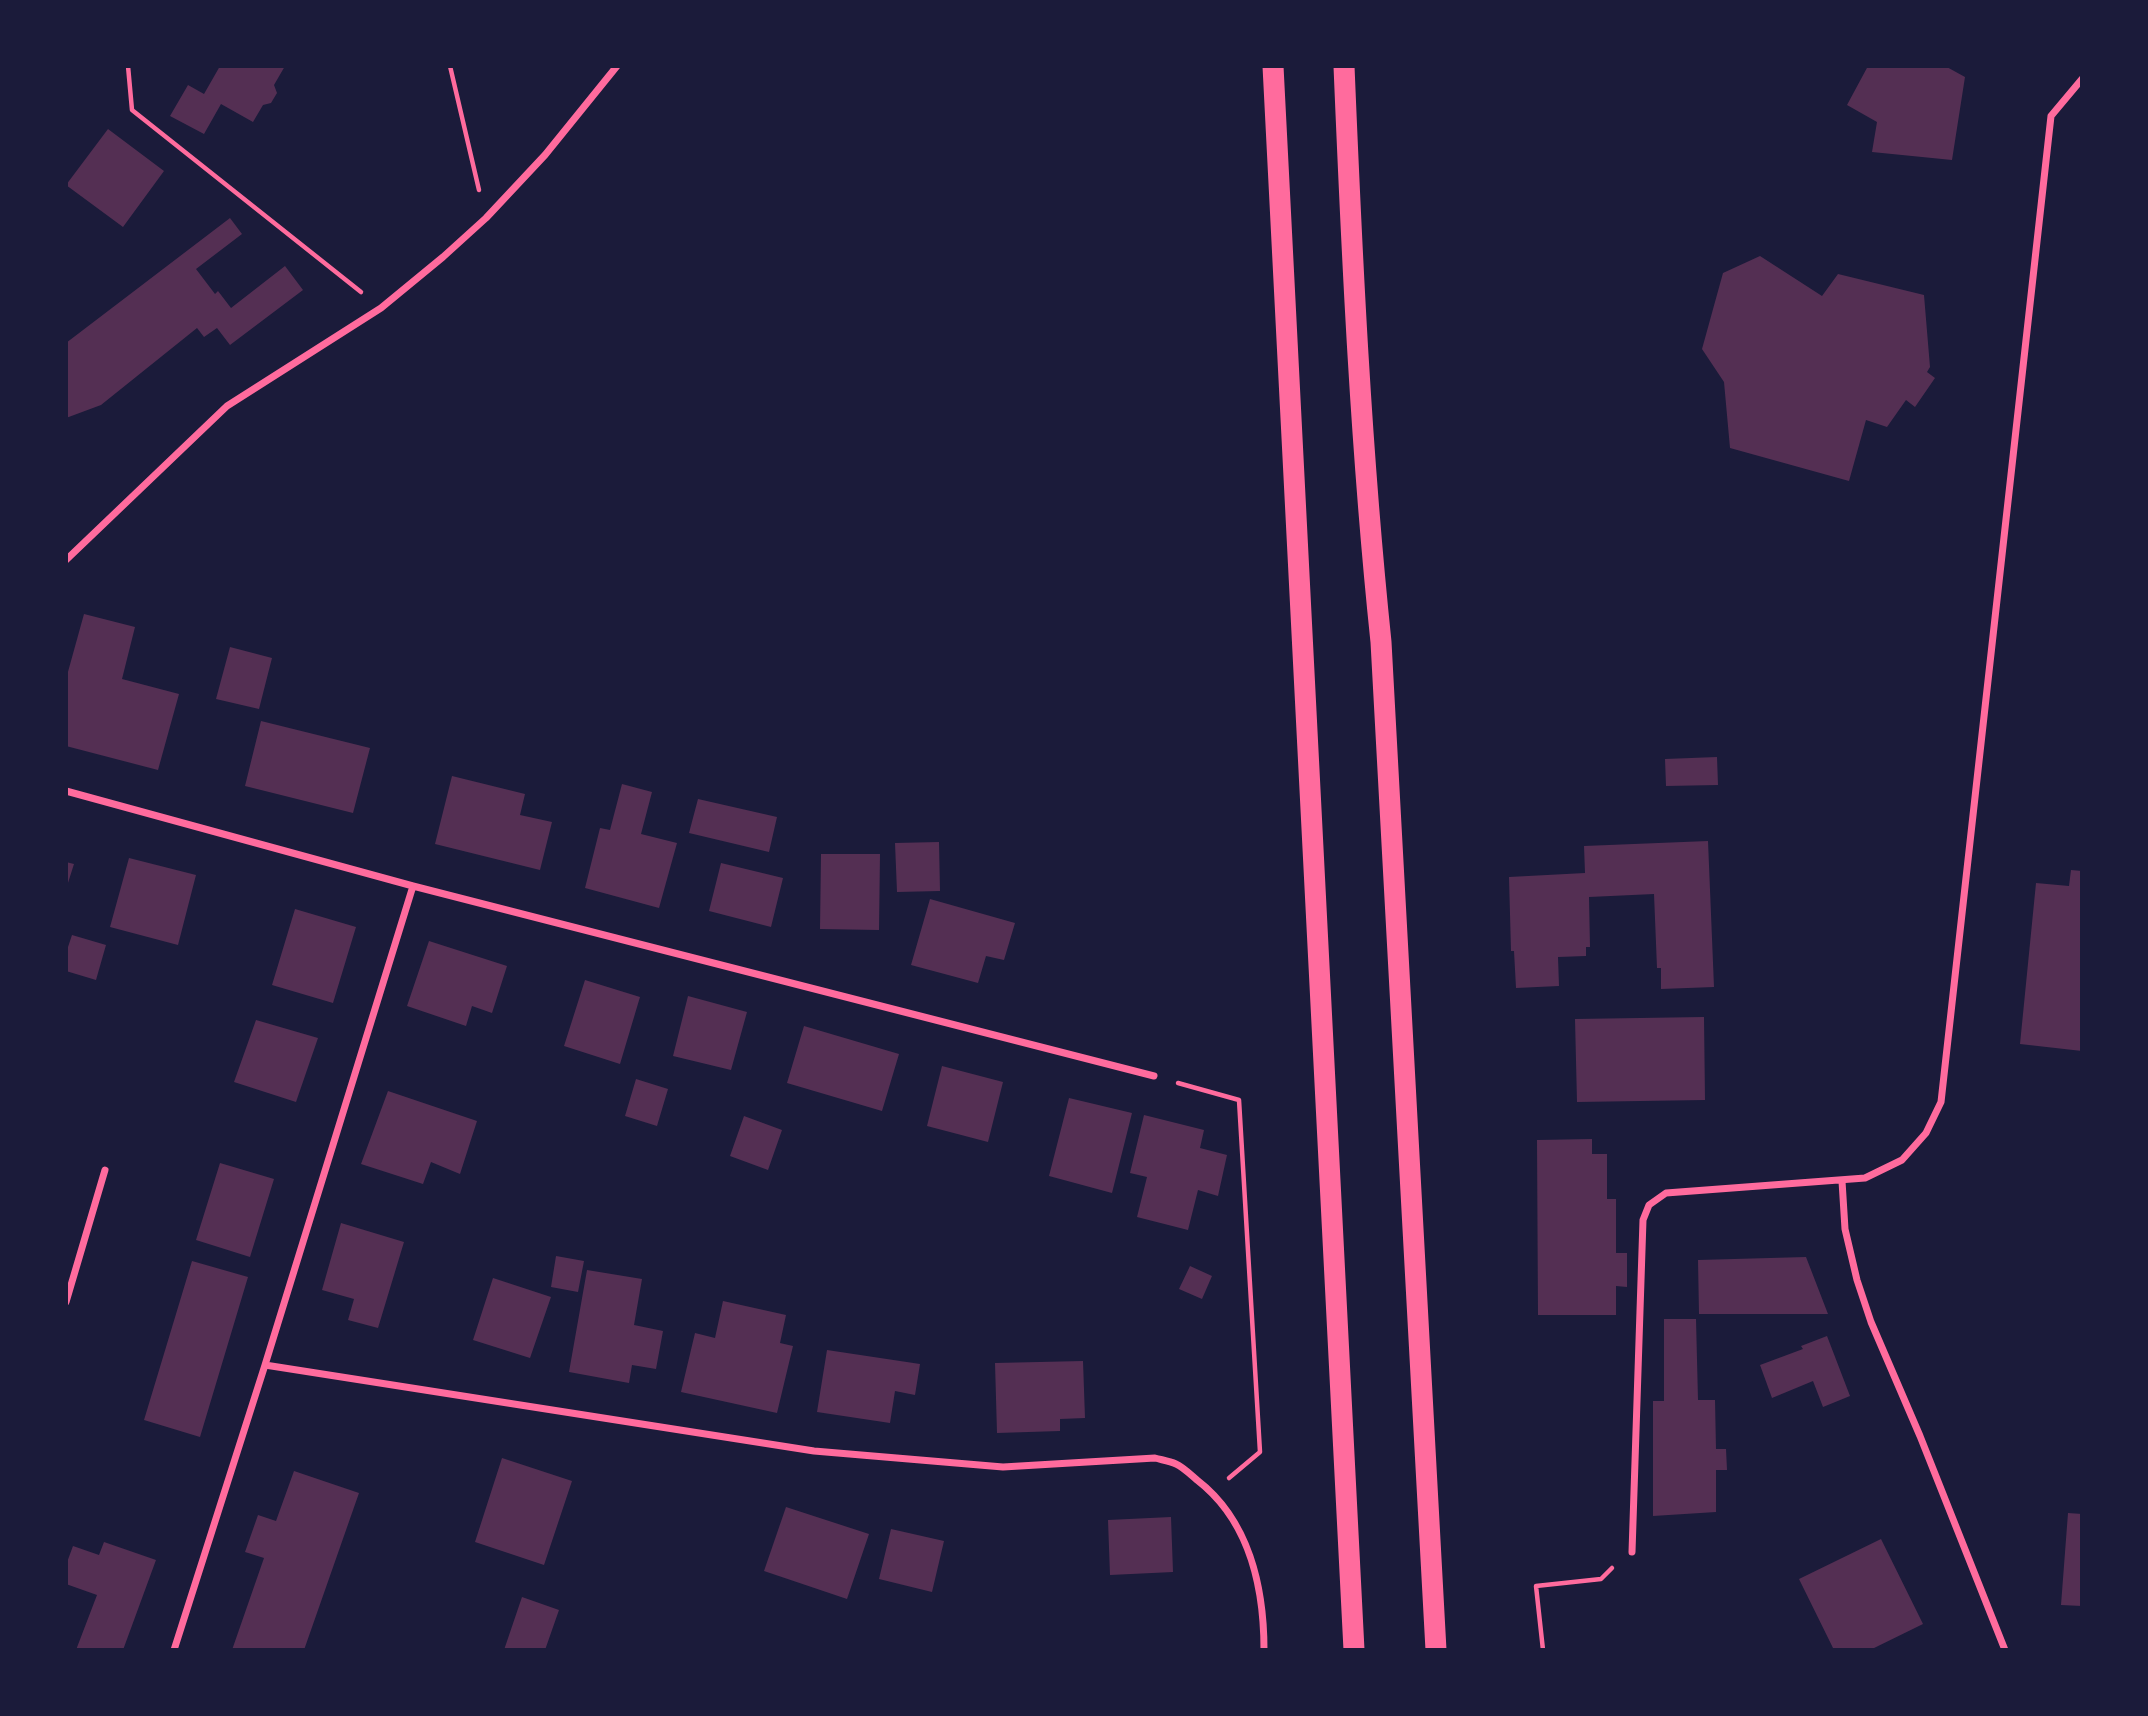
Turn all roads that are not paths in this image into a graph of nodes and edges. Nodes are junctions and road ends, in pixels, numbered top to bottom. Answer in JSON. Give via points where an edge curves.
{"nodes":[{"id":1,"x":617,"y":66,"type":"edge"},
{"id":2,"x":1273,"y":66,"type":"edge"},
{"id":3,"x":1344,"y":66,"type":"edge"},
{"id":4,"x":2081,"y":79,"type":"edge"},
{"id":5,"x":70,"y":551,"type":"edge"},
{"id":6,"x":66,"y":560,"type":"edge"},
{"id":7,"x":66,"y":791,"type":"edge"},
{"id":8,"x":413,"y":886,"type":"junction"},
{"id":9,"x":1154,"y":1076,"type":"road end"},
{"id":10,"x":105,"y":1170,"type":"dead end"},
{"id":11,"x":1842,"y":1181,"type":"junction"},
{"id":12,"x":66,"y":1302,"type":"edge"},
{"id":13,"x":265,"y":1365,"type":"junction"},
{"id":14,"x":1632,"y":1552,"type":"road end"},
{"id":15,"x":174,"y":1650,"type":"edge"},
{"id":16,"x":1264,"y":1650,"type":"edge"},
{"id":17,"x":1354,"y":1650,"type":"edge"},
{"id":18,"x":1436,"y":1650,"type":"edge"},
{"id":19,"x":2005,"y":1650,"type":"edge"}],
"edges":[{"from":1,"to":5,"type":"street","via":[[545,155],[443,257],[381,308],[227,405]]},
{"from":2,"to":17,"type":"highway"},
{"from":3,"to":18,"type":"highway","via":[[1351,248],[1382,656]]},
{"from":4,"to":11,"type":"street","via":[[2051,116],[1941,1102],[1926,1133],[1902,1160],[1865,1178]]},
{"from":5,"to":6,"type":"street"},
{"from":7,"to":8,"type":"street"},
{"from":8,"to":9,"type":"street"},
{"from":8,"to":13,"type":"street"},
{"from":10,"to":12,"type":"street"},
{"from":11,"to":14,"type":"street","via":[[1666,1193],[1649,1205],[1643,1220]]},
{"from":11,"to":19,"type":"street","via":[[1845,1229],[1868,1312]]},
{"from":13,"to":15,"type":"street"},
{"from":13,"to":16,"type":"street","via":[[814,1451],[1003,1468],[1155,1458],[1177,1464],[1212,1491],[1244,1541],[1256,1573]]}]}
